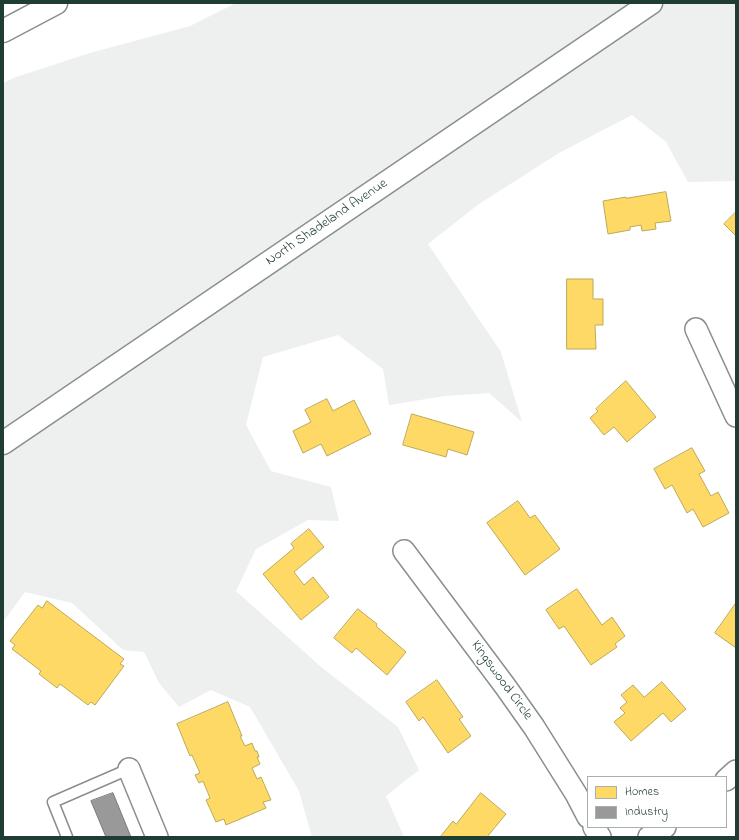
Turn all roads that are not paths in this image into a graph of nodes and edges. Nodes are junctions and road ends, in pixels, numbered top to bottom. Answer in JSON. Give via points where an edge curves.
{"nodes":[{"id":1,"x":56,"y":3,"type":"edge"},
{"id":2,"x":651,"y":3,"type":"edge"},
{"id":3,"x":3,"y":32,"type":"edge"},
{"id":4,"x":696,"y":329,"type":"dead end"},
{"id":5,"x":736,"y":416,"type":"edge"},
{"id":6,"x":3,"y":443,"type":"edge"},
{"id":7,"x":404,"y":551,"type":"dead end"},
{"id":8,"x":129,"y":769,"type":"joint"},
{"id":9,"x":736,"y":771,"type":"edge"},
{"id":10,"x":727,"y":779,"type":"edge"},
{"id":11,"x":587,"y":815,"type":"edge"},
{"id":12,"x":595,"y":828,"type":"edge"},
{"id":13,"x":663,"y":828,"type":"edge"},
{"id":14,"x":67,"y":837,"type":"edge"},
{"id":15,"x":157,"y":837,"type":"edge"},
{"id":16,"x":600,"y":837,"type":"edge"},
{"id":17,"x":649,"y":837,"type":"edge"}],
"edges":[{"from":1,"to":3,"type":"main road"},
{"from":2,"to":6,"type":"main road","name":"North Shadeland Avenue"},
{"from":4,"to":5,"type":"street"},
{"from":7,"to":11,"type":"street","name":"Kingswood Circle","via":[[505,686],[542,740]]},
{"from":8,"to":14,"type":"lane","via":[[53,802]]},
{"from":8,"to":15,"type":"street"},
{"from":9,"to":10,"type":"street"},
{"from":12,"to":16,"type":"street"},
{"from":13,"to":17,"type":"street"}]}
